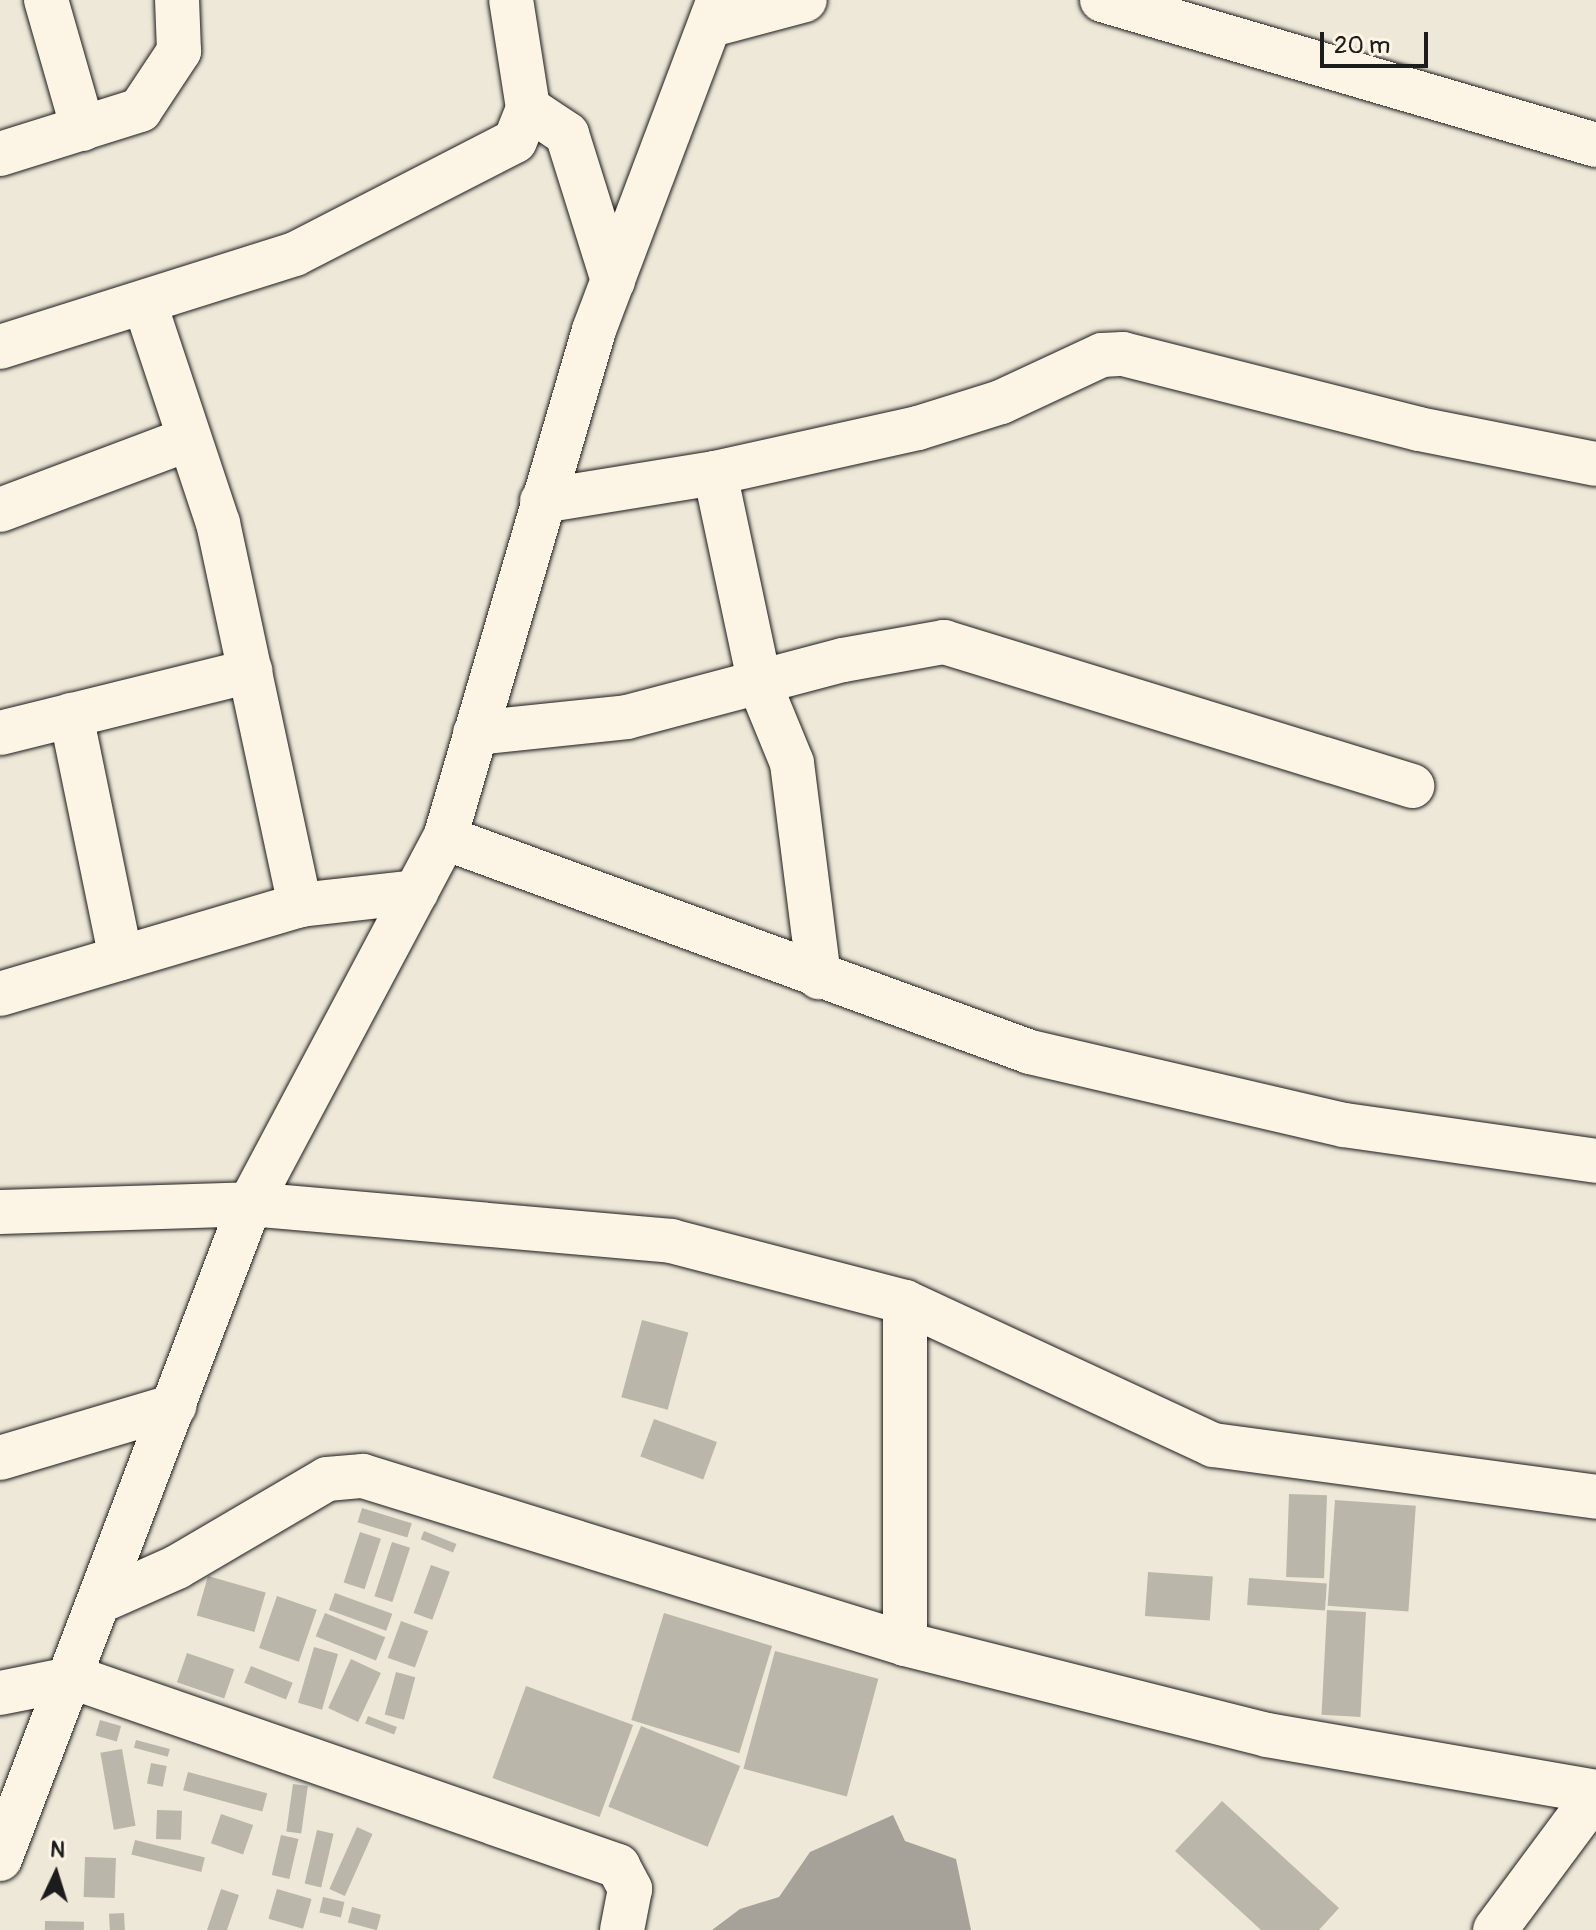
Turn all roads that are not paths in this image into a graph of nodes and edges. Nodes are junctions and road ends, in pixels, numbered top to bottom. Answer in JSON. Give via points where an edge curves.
{"nodes":[{"id":1,"x":46,"y":0,"type":"edge"},
{"id":2,"x":177,"y":0,"type":"edge"},
{"id":3,"x":511,"y":0,"type":"edge"},
{"id":4,"x":805,"y":0,"type":"edge"},
{"id":5,"x":1102,"y":0,"type":"edge"},
{"id":6,"x":715,"y":12,"type":"edge"},
{"id":7,"x":528,"y":108,"type":"junction"},
{"id":8,"x":83,"y":129,"type":"junction"},
{"id":9,"x":1596,"y":145,"type":"edge"},
{"id":10,"x":0,"y":154,"type":"edge"},
{"id":11,"x":613,"y":281,"type":"junction"},
{"id":12,"x":145,"y":304,"type":"junction"},
{"id":13,"x":0,"y":347,"type":"edge"},
{"id":14,"x":189,"y":439,"type":"junction"},
{"id":15,"x":1596,"y":464,"type":"edge"},
{"id":16,"x":715,"y":473,"type":"junction"},
{"id":17,"x":542,"y":501,"type":"junction"},
{"id":18,"x":0,"y":510,"type":"edge"},
{"id":19,"x":250,"y":671,"type":"junction"},
{"id":20,"x":760,"y":685,"type":"junction"},
{"id":21,"x":71,"y":715,"type":"junction"},
{"id":22,"x":0,"y":733,"type":"edge"},
{"id":23,"x":475,"y":733,"type":"junction"},
{"id":24,"x":1412,"y":786,"type":"dead end"},
{"id":25,"x":445,"y":838,"type":"junction"},
{"id":26,"x":416,"y":892,"type":"junction"},
{"id":27,"x":300,"y":905,"type":"junction"},
{"id":28,"x":121,"y":958,"type":"junction"},
{"id":29,"x":819,"y":977,"type":"junction"},
{"id":30,"x":0,"y":994,"type":"edge"},
{"id":31,"x":1596,"y":1161,"type":"edge"},
{"id":32,"x":250,"y":1204,"type":"junction"},
{"id":33,"x":0,"y":1212,"type":"edge"},
{"id":34,"x":905,"y":1302,"type":"junction"},
{"id":35,"x":174,"y":1406,"type":"junction"},
{"id":36,"x":0,"y":1458,"type":"edge"},
{"id":37,"x":1596,"y":1497,"type":"edge"},
{"id":38,"x":103,"y":1600,"type":"junction"},
{"id":39,"x":905,"y":1644,"type":"junction"},
{"id":40,"x":75,"y":1678,"type":"junction"},
{"id":41,"x":0,"y":1693,"type":"edge"},
{"id":42,"x":1596,"y":1793,"type":"edge"},
{"id":43,"x":0,"y":1859,"type":"edge"},
{"id":44,"x":622,"y":1930,"type":"edge"},
{"id":45,"x":1495,"y":1930,"type":"edge"}],
"edges":[{"from":1,"to":8,"type":"street"},
{"from":2,"to":8,"type":"street","via":[[179,51],[161,87],[140,110]]},
{"from":3,"to":7,"type":"street"},
{"from":4,"to":6,"type":"street"},
{"from":5,"to":9,"type":"street"},
{"from":6,"to":11,"type":"street"},
{"from":7,"to":11,"type":"street","via":[[567,134]]},
{"from":7,"to":12,"type":"street","via":[[515,141],[396,205],[295,254]]},
{"from":8,"to":10,"type":"street"},
{"from":11,"to":17,"type":"street"},
{"from":12,"to":13,"type":"street"},
{"from":12,"to":14,"type":"street"},
{"from":14,"to":18,"type":"street"},
{"from":14,"to":19,"type":"street","via":[[218,523]]},
{"from":15,"to":16,"type":"street","via":[[1419,429],[1123,354],[918,428]]},
{"from":16,"to":17,"type":"street"},
{"from":16,"to":20,"type":"street"},
{"from":17,"to":23,"type":"street"},
{"from":19,"to":21,"type":"street"},
{"from":19,"to":27,"type":"street"},
{"from":20,"to":23,"type":"street","via":[[627,717]]},
{"from":20,"to":24,"type":"street","via":[[886,650],[944,642]]},
{"from":20,"to":29,"type":"street","via":[[792,763]]},
{"from":21,"to":22,"type":"street"},
{"from":21,"to":28,"type":"street"},
{"from":23,"to":25,"type":"street"},
{"from":25,"to":26,"type":"street"},
{"from":25,"to":29,"type":"street"},
{"from":26,"to":27,"type":"street"},
{"from":26,"to":32,"type":"street"},
{"from":27,"to":28,"type":"street"},
{"from":28,"to":30,"type":"street"},
{"from":29,"to":31,"type":"street","via":[[1045,1056],[1344,1125]]},
{"from":32,"to":33,"type":"street"},
{"from":32,"to":34,"type":"street","via":[[671,1241]]},
{"from":32,"to":35,"type":"street"},
{"from":34,"to":37,"type":"street","via":[[1213,1445]]},
{"from":34,"to":39,"type":"street"},
{"from":35,"to":36,"type":"street"},
{"from":35,"to":38,"type":"street"},
{"from":38,"to":39,"type":"street","via":[[177,1567],[327,1479],[363,1476]]},
{"from":38,"to":40,"type":"street"},
{"from":39,"to":42,"type":"street","via":[[1267,1735]]},
{"from":40,"to":41,"type":"street"},
{"from":40,"to":43,"type":"street"},
{"from":40,"to":44,"type":"street","via":[[618,1866],[630,1889]]},
{"from":42,"to":45,"type":"street"}]}
